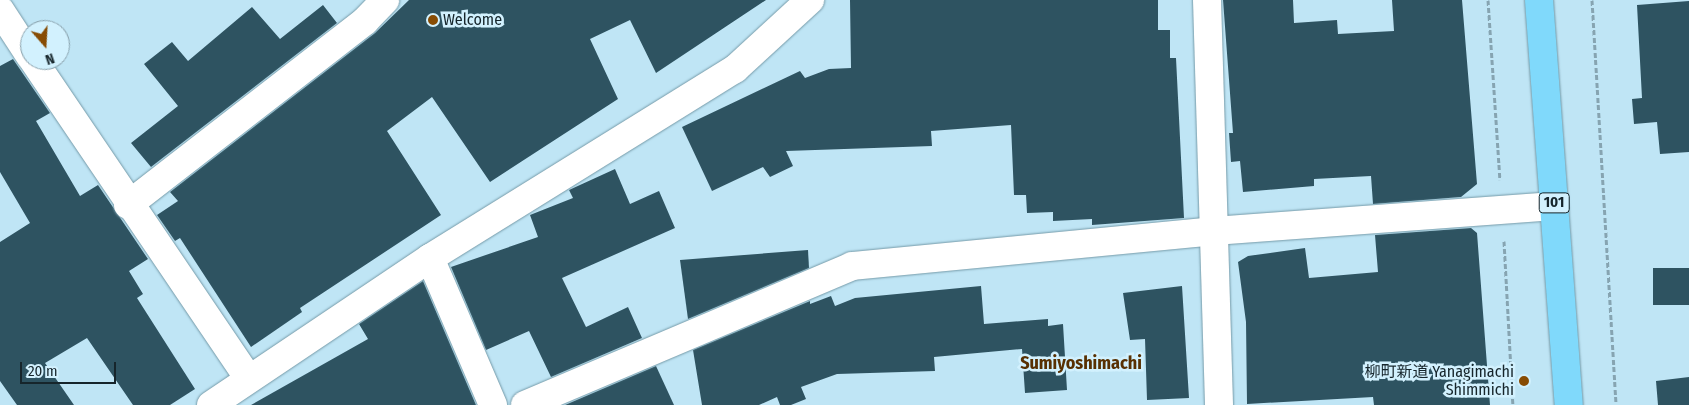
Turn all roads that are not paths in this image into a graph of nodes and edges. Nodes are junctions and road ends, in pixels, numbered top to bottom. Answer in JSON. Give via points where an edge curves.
{"nodes":[{"id":1,"x":384,"y":0,"type":"edge"},
{"id":2,"x":810,"y":0,"type":"edge"},
{"id":3,"x":1207,"y":0,"type":"edge"},
{"id":4,"x":1539,"y":0,"type":"edge"},
{"id":5,"x":0,"y":10,"type":"edge"},
{"id":6,"x":20,"y":41,"type":"edge"},
{"id":7,"x":40,"y":70,"type":"edge"},
{"id":8,"x":128,"y":205,"type":"junction"},
{"id":9,"x":1554,"y":206,"type":"junction"},
{"id":10,"x":1214,"y":231,"type":"junction"},
{"id":11,"x":430,"y":258,"type":"junction"},
{"id":12,"x":248,"y":378,"type":"junction"},
{"id":13,"x":211,"y":405,"type":"edge"},
{"id":14,"x":492,"y":405,"type":"edge"},
{"id":15,"x":525,"y":405,"type":"edge"},
{"id":16,"x":1219,"y":405,"type":"edge"},
{"id":17,"x":1569,"y":405,"type":"edge"}],
"edges":[{"from":1,"to":8,"type":"street","via":[[365,20]]},
{"from":2,"to":11,"type":"street","via":[[735,69]]},
{"from":3,"to":10,"type":"street"},
{"from":4,"to":9,"type":"highway","number":"101"},
{"from":5,"to":6,"type":"street"},
{"from":7,"to":8,"type":"street"},
{"from":8,"to":12,"type":"street"},
{"from":9,"to":10,"type":"street"},
{"from":9,"to":17,"type":"highway","number":"101"},
{"from":10,"to":15,"type":"street","via":[[852,266]]},
{"from":10,"to":16,"type":"street"},
{"from":11,"to":12,"type":"street"},
{"from":11,"to":14,"type":"street"},
{"from":12,"to":13,"type":"street"}]}
